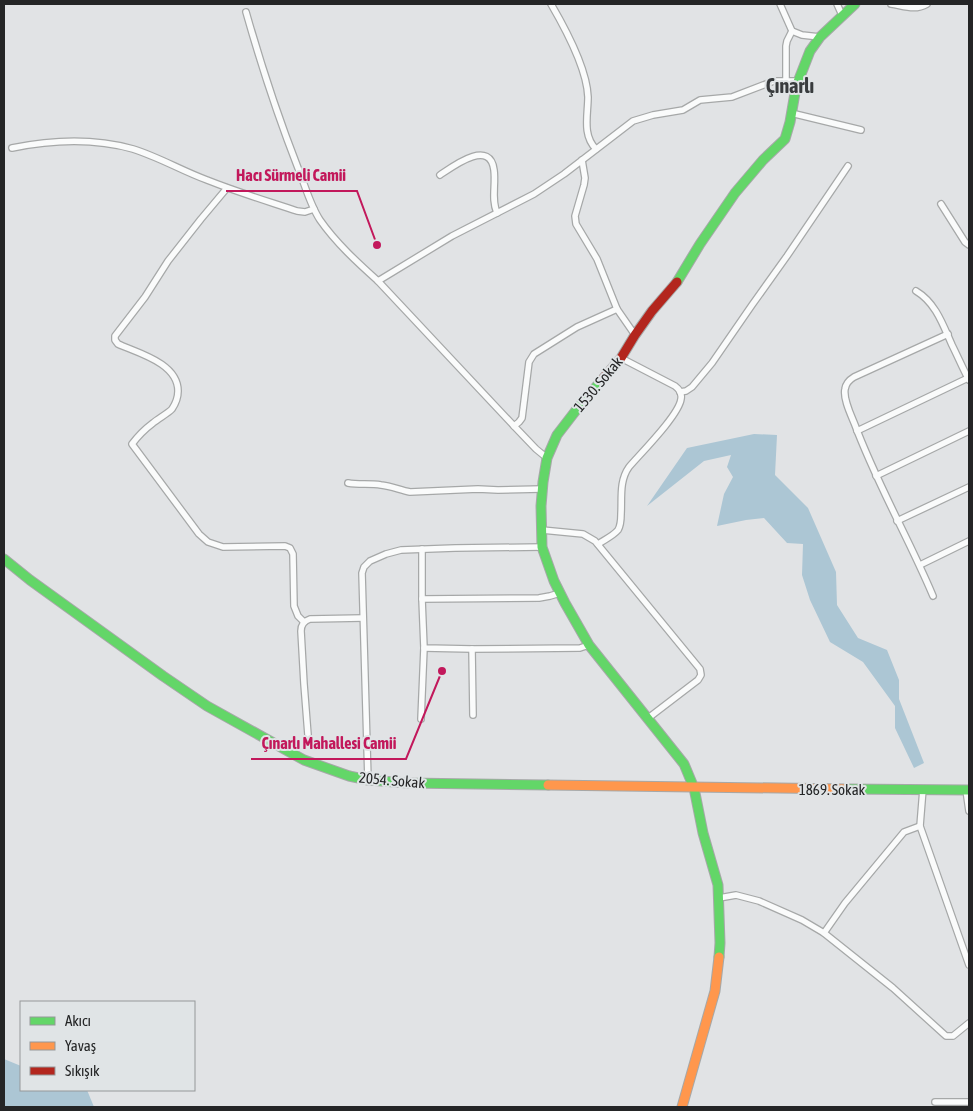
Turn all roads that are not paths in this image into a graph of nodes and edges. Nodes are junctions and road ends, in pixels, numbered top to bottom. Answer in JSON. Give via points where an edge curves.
{"nodes":[{"id":1,"x":551,"y":4,"type":"edge"},
{"id":2,"x":780,"y":4,"type":"edge"},
{"id":3,"x":837,"y":4,"type":"edge"},
{"id":4,"x":854,"y":4,"type":"edge"},
{"id":5,"x":891,"y":4,"type":"edge"},
{"id":6,"x":927,"y":4,"type":"edge"},
{"id":7,"x":246,"y":12,"type":"dead end"},
{"id":8,"x":842,"y":15,"type":"junction"},
{"id":9,"x":792,"y":31,"type":"junction"},
{"id":10,"x":820,"y":37,"type":"junction"},
{"id":11,"x":786,"y":81,"type":"junction"},
{"id":12,"x":798,"y":81,"type":"junction"},
{"id":13,"x":791,"y":113,"type":"junction"},
{"id":14,"x":861,"y":130,"type":"dead end"},
{"id":15,"x":12,"y":148,"type":"dead end"},
{"id":16,"x":596,"y":149,"type":"junction"},
{"id":17,"x":582,"y":160,"type":"junction"},
{"id":18,"x":848,"y":166,"type":"dead end"},
{"id":19,"x":440,"y":174,"type":"dead end"},
{"id":20,"x":227,"y":188,"type":"junction"},
{"id":21,"x":941,"y":204,"type":"dead end"},
{"id":22,"x":314,"y":209,"type":"junction"},
{"id":23,"x":497,"y":213,"type":"junction"},
{"id":24,"x":969,"y":245,"type":"edge"},
{"id":25,"x":378,"y":281,"type":"junction"},
{"id":26,"x":916,"y":291,"type":"dead end"},
{"id":27,"x":617,"y":309,"type":"junction"},
{"id":28,"x":948,"y":334,"type":"junction"},
{"id":29,"x":635,"y":335,"type":"junction"},
{"id":30,"x":621,"y":358,"type":"junction"},
{"id":31,"x":968,"y":379,"type":"edge"},
{"id":32,"x":680,"y":392,"type":"junction"},
{"id":33,"x":514,"y":426,"type":"junction"},
{"id":34,"x":857,"y":431,"type":"junction"},
{"id":35,"x":969,"y":431,"type":"edge"},
{"id":36,"x":547,"y":458,"type":"junction"},
{"id":37,"x":876,"y":476,"type":"junction"},
{"id":38,"x":348,"y":483,"type":"dead end"},
{"id":39,"x":969,"y":487,"type":"edge"},
{"id":40,"x":542,"y":489,"type":"junction"},
{"id":41,"x":898,"y":520,"type":"junction"},
{"id":42,"x":542,"y":530,"type":"junction"},
{"id":43,"x":969,"y":541,"type":"edge"},
{"id":44,"x":598,"y":544,"type":"junction"},
{"id":45,"x":542,"y":547,"type":"junction"},
{"id":46,"x":422,"y":549,"type":"junction"},
{"id":47,"x":4,"y":559,"type":"edge"},
{"id":48,"x":920,"y":565,"type":"junction"},
{"id":49,"x":560,"y":593,"type":"junction"},
{"id":50,"x":933,"y":596,"type":"dead end"},
{"id":51,"x":422,"y":599,"type":"junction"},
{"id":52,"x":363,"y":618,"type":"junction"},
{"id":53,"x":304,"y":622,"type":"junction"},
{"id":54,"x":589,"y":645,"type":"junction"},
{"id":55,"x":424,"y":648,"type":"junction"},
{"id":56,"x":472,"y":649,"type":"junction"},
{"id":57,"x":473,"y":715,"type":"dead end"},
{"id":58,"x":647,"y":718,"type":"junction"},
{"id":59,"x":421,"y":719,"type":"dead end"},
{"id":60,"x":308,"y":735,"type":"dead end"},
{"id":61,"x":368,"y":780,"type":"junction"},
{"id":62,"x":694,"y":788,"type":"junction"},
{"id":63,"x":923,"y":789,"type":"junction"},
{"id":64,"x":968,"y":790,"type":"edge"},
{"id":65,"x":969,"y":811,"type":"edge"},
{"id":66,"x":920,"y":826,"type":"junction"},
{"id":67,"x":718,"y":898,"type":"junction"},
{"id":68,"x":824,"y":933,"type":"junction"},
{"id":69,"x":969,"y":965,"type":"edge"},
{"id":70,"x":969,"y":1023,"type":"edge"},
{"id":71,"x":935,"y":1102,"type":"dead end"},
{"id":72,"x":969,"y":1102,"type":"edge"},
{"id":73,"x":682,"y":1107,"type":"edge"}],
"edges":[{"from":1,"to":16,"type":"street","via":[[583,75],[588,98],[588,134]]},
{"from":2,"to":9,"type":"street"},
{"from":3,"to":8,"type":"street"},
{"from":4,"to":8,"type":"street","name":"1530. Sokak"},
{"from":5,"to":6,"type":"street","via":[[914,8]]},
{"from":7,"to":22,"type":"street","via":[[267,83]]},
{"from":8,"to":10,"type":"street","name":"1530. Sokak"},
{"from":9,"to":10,"type":"street"},
{"from":9,"to":11,"type":"street","via":[[786,46]]},
{"from":10,"to":12,"type":"street","name":"1530. Sokak"},
{"from":11,"to":12,"type":"street"},
{"from":11,"to":16,"type":"street","via":[[774,81],[732,97],[700,100],[683,110],[633,121]]},
{"from":12,"to":13,"type":"street","name":"1530. Sokak"},
{"from":13,"to":14,"type":"street"},
{"from":13,"to":29,"type":"street","name":"1530. Sokak","via":[[785,139],[735,193],[677,283]]},
{"from":15,"to":20,"type":"street","via":[[63,142],[115,145],[144,153]]},
{"from":16,"to":17,"type":"street"},
{"from":17,"to":23,"type":"street","via":[[534,194]]},
{"from":17,"to":27,"type":"street","via":[[585,178],[575,216],[576,224],[597,259]]},
{"from":18,"to":32,"type":"street","via":[[712,363],[692,387]]},
{"from":19,"to":23,"type":"street","via":[[473,156],[488,158],[494,170],[493,200]]},
{"from":20,"to":22,"type":"street","via":[[297,211]]},
{"from":20,"to":53,"type":"street","via":[[173,254],[115,336],[118,344],[166,368],[178,387],[173,407],[132,444],[198,534],[208,542],[223,547],[290,548],[293,554],[294,606]]},
{"from":21,"to":24,"type":"street"},
{"from":22,"to":25,"type":"street","via":[[336,239]]},
{"from":23,"to":25,"type":"street"},
{"from":25,"to":33,"type":"street"},
{"from":26,"to":28,"type":"street","via":[[931,303]]},
{"from":27,"to":29,"type":"street"},
{"from":27,"to":33,"type":"street","via":[[577,327],[534,354],[529,362],[522,418]]},
{"from":28,"to":31,"type":"street"},
{"from":28,"to":34,"type":"street","via":[[849,381],[845,392]]},
{"from":29,"to":30,"type":"street","name":"1530. Sokak"},
{"from":30,"to":32,"type":"street","via":[[675,386]]},
{"from":30,"to":36,"type":"street","name":"1530. Sokak","via":[[557,435]]},
{"from":31,"to":34,"type":"street"},
{"from":32,"to":44,"type":"street","via":[[681,400],[667,424],[625,473],[618,530]]},
{"from":33,"to":36,"type":"street"},
{"from":34,"to":37,"type":"street"},
{"from":35,"to":37,"type":"street"},
{"from":36,"to":40,"type":"street","name":"1530. Sokak"},
{"from":37,"to":41,"type":"street"},
{"from":38,"to":40,"type":"street","via":[[392,486],[410,492]]},
{"from":39,"to":41,"type":"street"},
{"from":40,"to":42,"type":"street","name":"1530. Sokak"},
{"from":41,"to":48,"type":"street"},
{"from":42,"to":44,"type":"street","via":[[583,534]]},
{"from":42,"to":45,"type":"street","name":"1530. Sokak"},
{"from":43,"to":48,"type":"street"},
{"from":44,"to":58,"type":"street","via":[[700,669],[698,680]]},
{"from":45,"to":46,"type":"street"},
{"from":45,"to":49,"type":"street","name":"1530. Sokak"},
{"from":46,"to":51,"type":"street"},
{"from":46,"to":52,"type":"street","via":[[401,550],[365,564],[362,570]]},
{"from":47,"to":61,"type":"street","name":"2054. Sokak","via":[[207,706],[304,760]]},
{"from":48,"to":50,"type":"street"},
{"from":49,"to":51,"type":"street","via":[[539,598]]},
{"from":49,"to":54,"type":"street","name":"1530. Sokak"},
{"from":51,"to":55,"type":"street"},
{"from":52,"to":53,"type":"street","via":[[313,618]]},
{"from":52,"to":61,"type":"street"},
{"from":53,"to":60,"type":"street","via":[[301,631]]},
{"from":54,"to":56,"type":"street","via":[[580,648]]},
{"from":54,"to":58,"type":"street","name":"1530. Sokak"},
{"from":55,"to":56,"type":"street"},
{"from":55,"to":59,"type":"street"},
{"from":56,"to":57,"type":"street"},
{"from":58,"to":62,"type":"street","name":"1530. Sokak","via":[[684,764]]},
{"from":61,"to":62,"type":"street","name":"2054. Sokak","via":[[418,784]]},
{"from":62,"to":63,"type":"street","name":"1869. Sokak"},
{"from":62,"to":67,"type":"street","name":"1530. Sokak","via":[[718,885]]},
{"from":63,"to":64,"type":"street","name":"1869. Sokak"},
{"from":63,"to":66,"type":"street"},
{"from":64,"to":65,"type":"street"},
{"from":66,"to":68,"type":"street","via":[[904,832]]},
{"from":66,"to":69,"type":"street"},
{"from":67,"to":68,"type":"street","via":[[736,895],[759,900]]},
{"from":67,"to":73,"type":"street","name":"1530. Sokak","via":[[719,958],[715,991]]},
{"from":68,"to":70,"type":"street","via":[[946,1036],[953,1036]]},
{"from":71,"to":72,"type":"street"}]}
